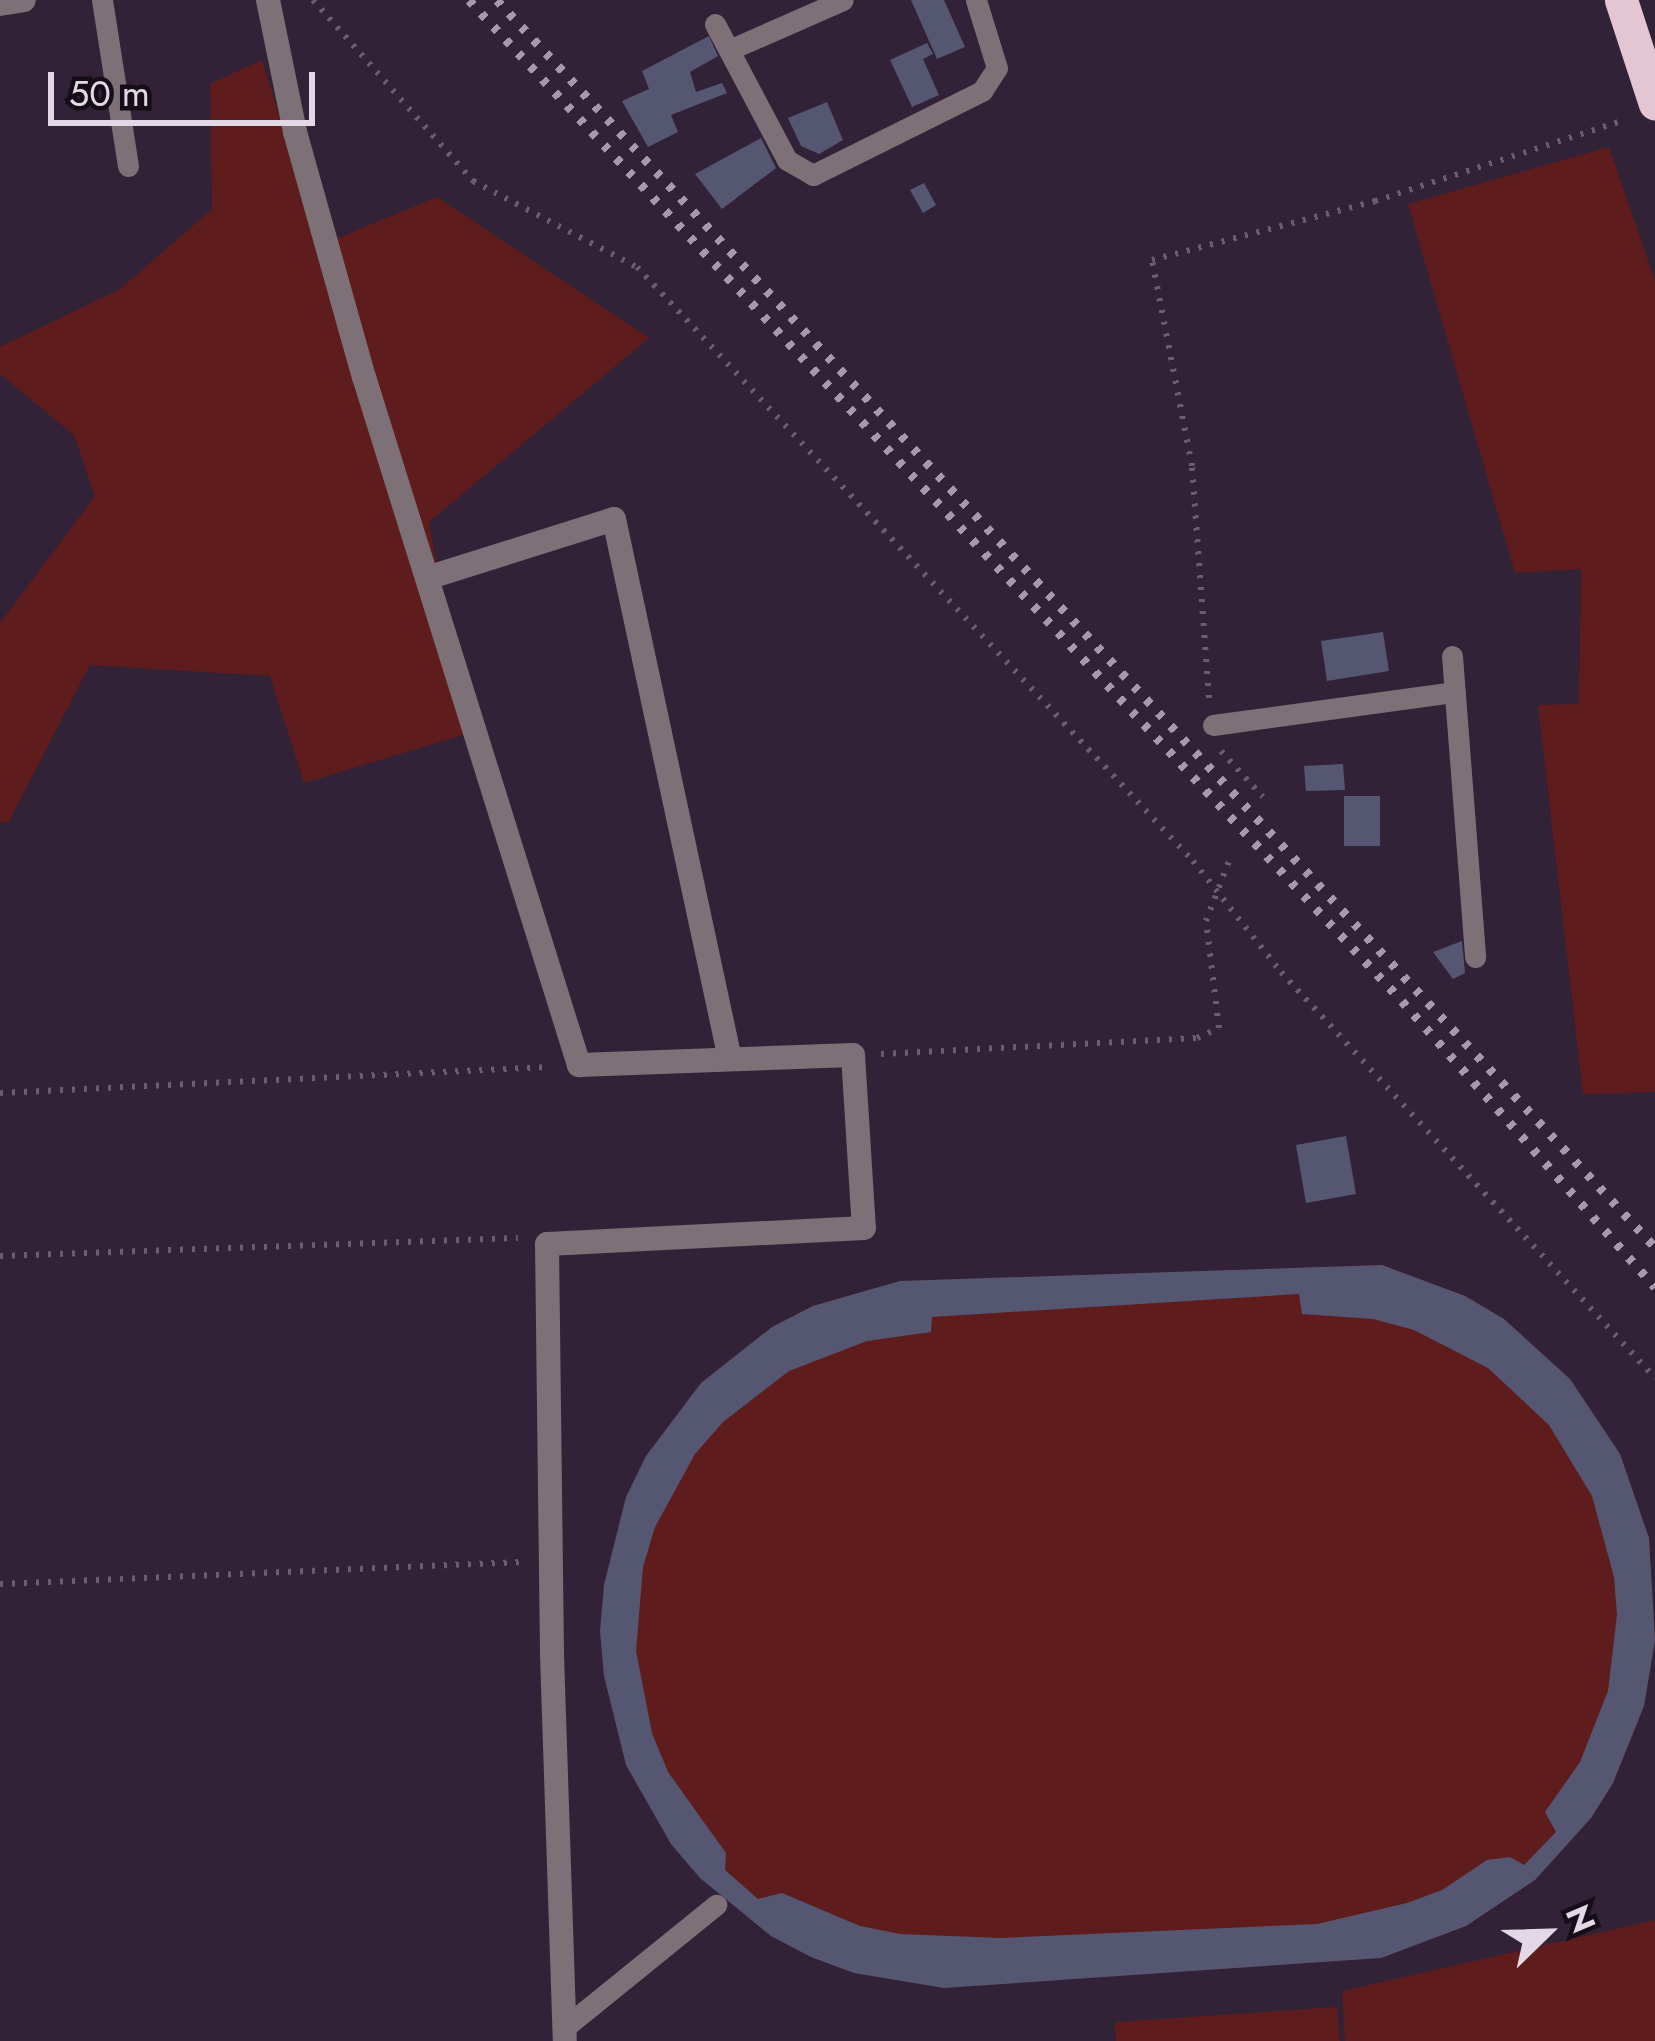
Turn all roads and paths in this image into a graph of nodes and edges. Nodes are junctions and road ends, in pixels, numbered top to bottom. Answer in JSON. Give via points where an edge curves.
{"nodes":[{"id":1,"x":24,"y":0,"type":"edge"},
{"id":2,"x":102,"y":0,"type":"edge"},
{"id":3,"x":268,"y":0,"type":"edge"},
{"id":4,"x":314,"y":0,"type":"edge"},
{"id":5,"x":843,"y":0,"type":"edge"},
{"id":6,"x":976,"y":0,"type":"edge"},
{"id":7,"x":1621,"y":0,"type":"edge"},
{"id":8,"x":0,"y":4,"type":"edge"},
{"id":9,"x":716,"y":24,"type":"dead end"},
{"id":10,"x":729,"y":50,"type":"junction"},
{"id":11,"x":1646,"y":110,"type":"edge"},
{"id":12,"x":128,"y":166,"type":"dead end"},
{"id":13,"x":427,"y":578,"type":"junction"},
{"id":14,"x":1452,"y":656,"type":"dead end"},
{"id":15,"x":1455,"y":692,"type":"junction"},
{"id":16,"x":1214,"y":725,"type":"junction"},
{"id":17,"x":1263,"y":797,"type":"dead end"},
{"id":18,"x":1231,"y":856,"type":"dead end"},
{"id":19,"x":1216,"y":889,"type":"junction"},
{"id":20,"x":1475,"y":957,"type":"dead end"},
{"id":21,"x":853,"y":1055,"type":"junction"},
{"id":22,"x":730,"y":1059,"type":"junction"},
{"id":23,"x":579,"y":1065,"type":"junction"},
{"id":24,"x":0,"y":1093,"type":"edge"},
{"id":25,"x":547,"y":1244,"type":"junction"},
{"id":26,"x":0,"y":1256,"type":"edge"},
{"id":27,"x":1655,"y":1378,"type":"edge"},
{"id":28,"x":551,"y":1561,"type":"junction"},
{"id":29,"x":0,"y":1584,"type":"edge"},
{"id":30,"x":716,"y":1905,"type":"dead end"},
{"id":31,"x":564,"y":2034,"type":"edge"}],
"edges":[{"from":1,"to":8,"type":"street"},
{"from":2,"to":12,"type":"lane"},
{"from":3,"to":13,"type":"street","via":[[296,132]]},
{"from":4,"to":19,"type":"path","via":[[472,181],[638,267]]},
{"from":5,"to":10,"type":"lane"},
{"from":6,"to":10,"type":"lane","via":[[997,68],[982,91],[813,175],[788,160]]},
{"from":7,"to":11,"type":"highway"},
{"from":9,"to":10,"type":"lane"},
{"from":11,"to":16,"type":"path","via":[[1375,201],[1152,260],[1192,466]]},
{"from":13,"to":22,"type":"street","via":[[614,519]]},
{"from":13,"to":23,"type":"street"},
{"from":14,"to":15,"type":"lane"},
{"from":15,"to":16,"type":"lane"},
{"from":15,"to":20,"type":"lane"},
{"from":16,"to":17,"type":"path","via":[[1217,747]]},
{"from":18,"to":19,"type":"path"},
{"from":19,"to":21,"type":"path","via":[[1206,921],[1219,1028],[1197,1038]]},
{"from":19,"to":27,"type":"path","via":[[1281,972]]},
{"from":21,"to":22,"type":"street"},
{"from":21,"to":25,"type":"street","via":[[864,1228]]},
{"from":22,"to":23,"type":"street"},
{"from":23,"to":24,"type":"path"},
{"from":25,"to":26,"type":"path","via":[[535,1238]]},
{"from":25,"to":28,"type":"street"},
{"from":28,"to":29,"type":"path"},
{"from":28,"to":31,"type":"street"},
{"from":30,"to":31,"type":"lane"}]}
